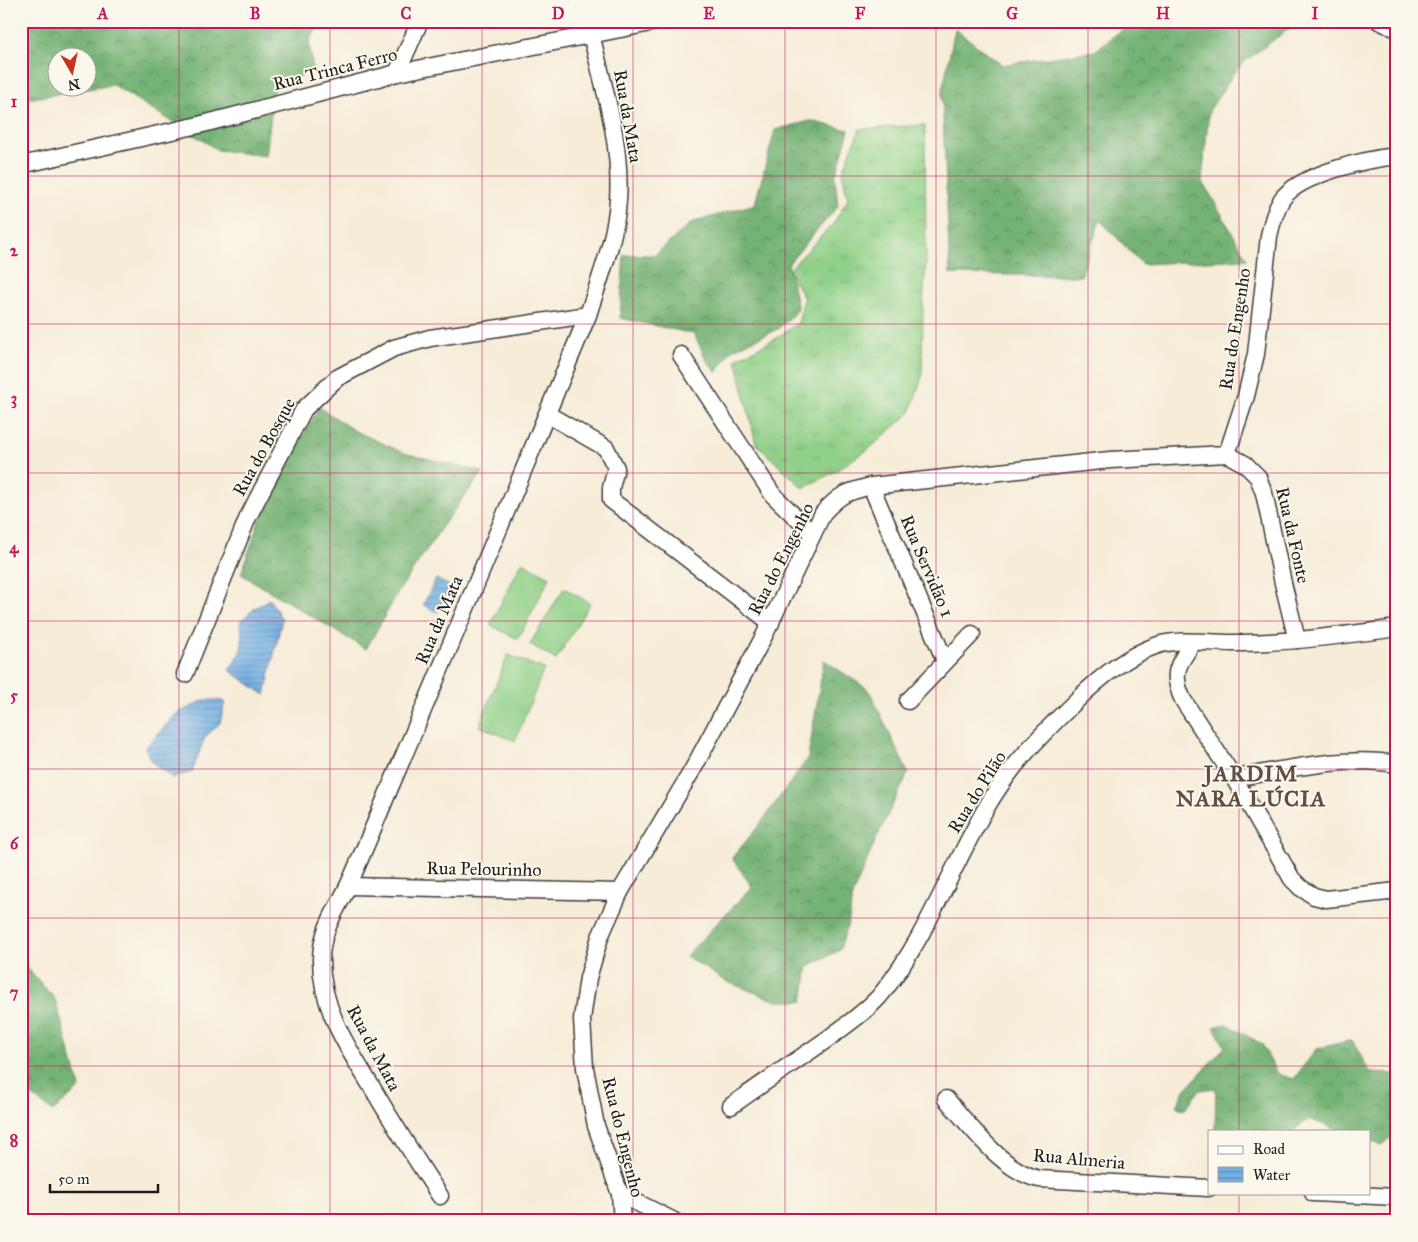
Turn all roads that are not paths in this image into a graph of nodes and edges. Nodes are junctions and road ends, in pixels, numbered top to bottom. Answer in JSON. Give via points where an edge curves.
{"nodes":[{"id":1,"x":420,"y":21,"type":"edge"},
{"id":2,"x":661,"y":21,"type":"edge"},
{"id":3,"x":1379,"y":21,"type":"edge"},
{"id":4,"x":622,"y":25,"type":"edge"},
{"id":5,"x":1397,"y":29,"type":"edge"},
{"id":6,"x":591,"y":34,"type":"junction"},
{"id":7,"x":397,"y":73,"type":"junction"},
{"id":8,"x":1397,"y":156,"type":"edge"},
{"id":9,"x":21,"y":165,"type":"edge"},
{"id":10,"x":588,"y":315,"type":"junction"},
{"id":11,"x":681,"y":355,"type":"dead end"},
{"id":12,"x":546,"y":414,"type":"junction"},
{"id":13,"x":1227,"y":454,"type":"junction"},
{"id":14,"x":871,"y":486,"type":"junction"},
{"id":15,"x":812,"y":534,"type":"junction"},
{"id":16,"x":771,"y":623,"type":"junction"},
{"id":17,"x":1397,"y":628,"type":"edge"},
{"id":18,"x":972,"y":634,"type":"dead end"},
{"id":19,"x":1297,"y":640,"type":"junction"},
{"id":20,"x":1193,"y":642,"type":"junction"},
{"id":21,"x":945,"y":661,"type":"junction"},
{"id":22,"x":185,"y":674,"type":"dead end"},
{"id":23,"x":908,"y":701,"type":"dead end"},
{"id":24,"x":1397,"y":764,"type":"edge"},
{"id":25,"x":1234,"y":778,"type":"junction"},
{"id":26,"x":348,"y":886,"type":"junction"},
{"id":27,"x":1397,"y":891,"type":"edge"},
{"id":28,"x":620,"y":892,"type":"junction"},
{"id":29,"x":946,"y":1099,"type":"dead end"},
{"id":30,"x":731,"y":1106,"type":"dead end"},
{"id":31,"x":1208,"y":1188,"type":"edge"},
{"id":32,"x":620,"y":1194,"type":"junction"},
{"id":33,"x":1333,"y":1194,"type":"edge"},
{"id":34,"x":440,"y":1196,"type":"dead end"},
{"id":35,"x":1397,"y":1197,"type":"edge"},
{"id":36,"x":622,"y":1221,"type":"edge"},
{"id":37,"x":674,"y":1221,"type":"edge"}],
"edges":[{"from":1,"to":7,"type":"street"},
{"from":2,"to":4,"type":"street","name":"Rua Trinca Ferro"},
{"from":3,"to":5,"type":"street"},
{"from":4,"to":6,"type":"street","name":"Rua Trinca Ferro"},
{"from":6,"to":7,"type":"street","name":"Rua Trinca Ferro"},
{"from":6,"to":10,"type":"street","name":"Rua da Mata","via":[[618,154],[618,202],[610,248]]},
{"from":7,"to":9,"type":"street","name":"Rua Trinca Ferro","via":[[199,125]]},
{"from":8,"to":13,"type":"street","name":"Rua do Engenho","via":[[1324,172],[1297,186],[1283,199],[1269,236],[1254,362]]},
{"from":10,"to":12,"type":"street","name":"Rua da Mata"},
{"from":10,"to":22,"type":"street","name":"Rua do Bosque","via":[[430,338],[394,348],[337,378],[304,409],[252,509]]},
{"from":11,"to":15,"type":"street","via":[[773,495]]},
{"from":12,"to":16,"type":"street","via":[[606,448],[616,468],[611,500]]},
{"from":12,"to":26,"type":"street","name":"Rua da Mata"},
{"from":13,"to":14,"type":"street","name":"Rua do Engenho","via":[[1110,460]]},
{"from":13,"to":19,"type":"street","name":"Rua da Fonte","via":[[1245,464],[1258,477]]},
{"from":14,"to":15,"type":"street","name":"Rua do Engenho","via":[[847,492],[835,500],[823,513]]},
{"from":14,"to":21,"type":"street","name":"Rua Servidão 1"},
{"from":15,"to":16,"type":"street","name":"Rua do Engenho"},
{"from":16,"to":28,"type":"street","name":"Rua do Engenho","via":[[693,769]]},
{"from":17,"to":19,"type":"street","name":"Rua do Pilão"},
{"from":18,"to":21,"type":"street"},
{"from":19,"to":20,"type":"street","name":"Rua do Pilão"},
{"from":20,"to":25,"type":"street","via":[[1180,661],[1177,687]]},
{"from":20,"to":30,"type":"street","name":"Rua do Pilão","via":[[1160,644],[1145,650],[1091,687],[1041,735],[1013,766],[989,804],[906,962],[881,995],[848,1024]]},
{"from":21,"to":23,"type":"street"},
{"from":24,"to":25,"type":"street","via":[[1341,762]]},
{"from":25,"to":27,"type":"street","via":[[1301,888],[1326,899]]},
{"from":26,"to":28,"type":"street","name":"Rua Pelourinho"},
{"from":26,"to":34,"type":"street","name":"Rua da Mata","via":[[324,936],[321,960],[324,989],[348,1048]]},
{"from":28,"to":32,"type":"street","name":"Rua do Engenho","via":[[600,936],[588,978],[582,1019],[585,1068],[596,1126]]},
{"from":29,"to":31,"type":"street","name":"Rua Almeria","via":[[997,1155],[1026,1177]]},
{"from":32,"to":36,"type":"street","name":"Rua do Engenho"},
{"from":32,"to":37,"type":"street"},
{"from":33,"to":35,"type":"street"}]}
